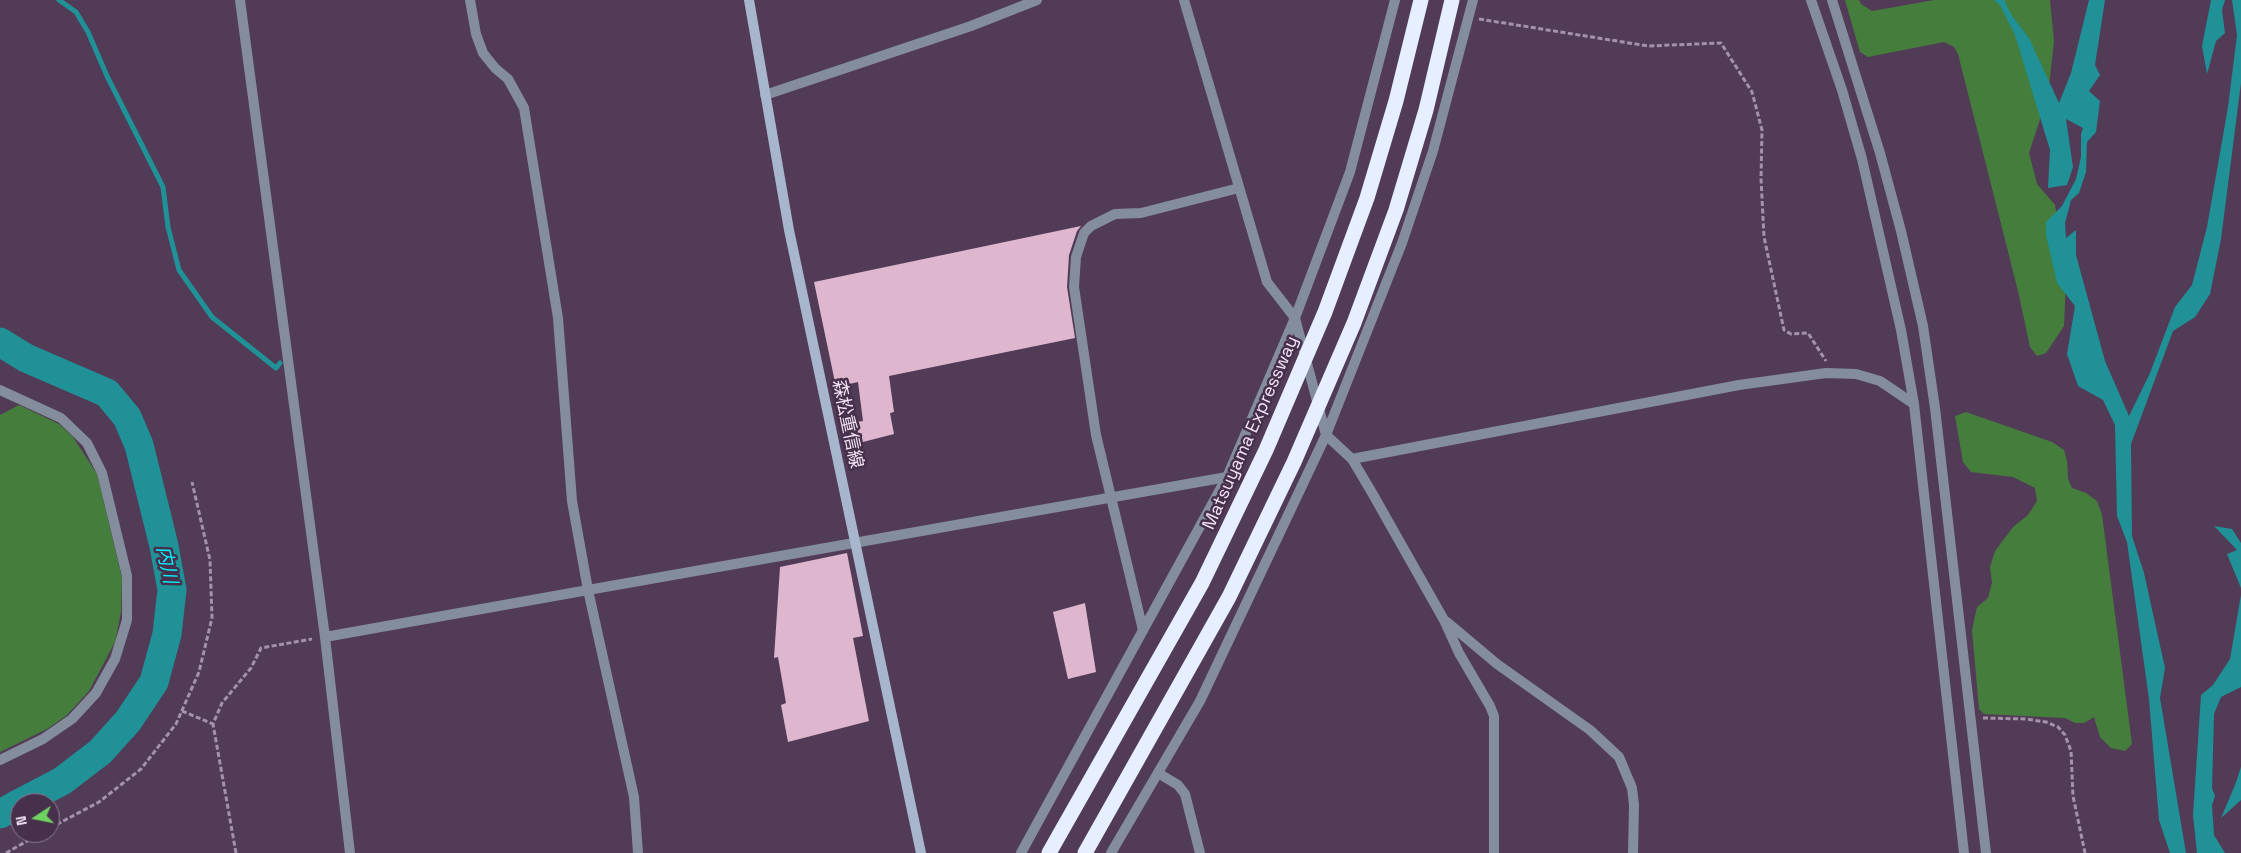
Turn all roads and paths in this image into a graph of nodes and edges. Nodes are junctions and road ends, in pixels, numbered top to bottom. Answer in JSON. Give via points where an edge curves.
{"nodes":[{"id":1,"x":240,"y":0,"type":"edge"},
{"id":2,"x":470,"y":0,"type":"edge"},
{"id":3,"x":749,"y":0,"type":"edge"},
{"id":4,"x":1037,"y":0,"type":"edge"},
{"id":5,"x":1184,"y":0,"type":"edge"},
{"id":6,"x":1395,"y":0,"type":"edge"},
{"id":7,"x":1421,"y":0,"type":"edge"},
{"id":8,"x":1452,"y":0,"type":"edge"},
{"id":9,"x":1473,"y":0,"type":"edge"},
{"id":10,"x":1811,"y":0,"type":"edge"},
{"id":11,"x":1832,"y":0,"type":"edge"},
{"id":12,"x":1469,"y":18,"type":"junction"},
{"id":13,"x":766,"y":95,"type":"junction"},
{"id":14,"x":1239,"y":188,"type":"junction"},
{"id":15,"x":1295,"y":318,"type":"junction"},
{"id":16,"x":1833,"y":373,"type":"junction"},
{"id":17,"x":2,"y":395,"type":"edge"},
{"id":18,"x":1914,"y":404,"type":"junction"},
{"id":19,"x":1326,"y":435,"type":"junction"},
{"id":20,"x":1352,"y":459,"type":"junction"},
{"id":21,"x":1227,"y":478,"type":"junction"},
{"id":22,"x":192,"y":482,"type":"dead end"},
{"id":23,"x":1112,"y":497,"type":"junction"},
{"id":24,"x":855,"y":541,"type":"junction"},
{"id":25,"x":588,"y":590,"type":"junction"},
{"id":26,"x":1444,"y":620,"type":"junction"},
{"id":27,"x":1143,"y":630,"type":"junction"},
{"id":28,"x":325,"y":637,"type":"junction"},
{"id":29,"x":182,"y":711,"type":"junction"},
{"id":30,"x":1971,"y":718,"type":"junction"},
{"id":31,"x":213,"y":724,"type":"junction"},
{"id":32,"x":0,"y":760,"type":"edge"},
{"id":33,"x":1158,"y":773,"type":"junction"},
{"id":34,"x":60,"y":823,"type":"edge"},
{"id":35,"x":24,"y":843,"type":"edge"},
{"id":36,"x":6,"y":853,"type":"edge"},
{"id":37,"x":236,"y":853,"type":"edge"},
{"id":38,"x":350,"y":853,"type":"edge"},
{"id":39,"x":638,"y":853,"type":"edge"},
{"id":40,"x":921,"y":853,"type":"edge"},
{"id":41,"x":1021,"y":853,"type":"edge"},
{"id":42,"x":1049,"y":853,"type":"edge"},
{"id":43,"x":1085,"y":853,"type":"edge"},
{"id":44,"x":1111,"y":853,"type":"edge"},
{"id":45,"x":1200,"y":853,"type":"edge"},
{"id":46,"x":1494,"y":853,"type":"edge"},
{"id":47,"x":1633,"y":853,"type":"edge"},
{"id":48,"x":1964,"y":853,"type":"edge"},
{"id":49,"x":1986,"y":853,"type":"edge"},
{"id":50,"x":2085,"y":853,"type":"edge"}],
"edges":[{"from":1,"to":28,"type":"street"},
{"from":2,"to":25,"type":"street","via":[[483,53],[508,79],[524,108],[558,318],[572,501]]},
{"from":3,"to":13,"type":"main road","name":"森松重信線"},
{"from":4,"to":13,"type":"street","via":[[971,26]]},
{"from":5,"to":14,"type":"street"},
{"from":6,"to":15,"type":"street","via":[[1350,172]]},
{"from":7,"to":42,"type":"highway","name":"Matsuyama Expressway","bridge":true,"via":[[1367,198],[1325,312],[1266,450],[1202,583]]},
{"from":8,"to":43,"type":"highway","bridge":true,"via":[[1426,110],[1396,210],[1354,323],[1294,462],[1229,597]]},
{"from":9,"to":12,"type":"street"},
{"from":10,"to":18,"type":"street","via":[[1842,90],[1869,187]]},
{"from":11,"to":30,"type":"street","via":[[1880,153],[1923,326]]},
{"from":12,"to":16,"type":"path","via":[[1648,46],[1721,43],[1752,92],[1762,130],[1764,237],[1784,330],[1791,334],[1808,333]]},
{"from":12,"to":19,"type":"street","via":[[1433,151],[1405,234]]},
{"from":13,"to":24,"type":"main road","name":"森松重信線","via":[[789,230]]},
{"from":14,"to":15,"type":"street","via":[[1267,282]]},
{"from":14,"to":23,"type":"street","via":[[1141,213],[1115,214],[1084,233],[1076,257],[1074,287],[1096,435]]},
{"from":15,"to":19,"type":"street"},
{"from":15,"to":21,"type":"street"},
{"from":16,"to":18,"type":"street","via":[[1856,374],[1880,381]]},
{"from":16,"to":20,"type":"street","via":[[1739,385]]},
{"from":17,"to":32,"type":"street","via":[[61,418],[87,443],[102,473],[127,576],[126,620],[115,659],[96,693],[72,719]]},
{"from":18,"to":48,"type":"street"},
{"from":19,"to":20,"type":"street"},
{"from":19,"to":33,"type":"street","via":[[1200,701]]},
{"from":20,"to":26,"type":"street"},
{"from":21,"to":23,"type":"street"},
{"from":21,"to":27,"type":"street"},
{"from":22,"to":29,"type":"path","via":[[210,560],[212,618],[199,672]]},
{"from":23,"to":24,"type":"street"},
{"from":23,"to":27,"type":"street"},
{"from":24,"to":25,"type":"street"},
{"from":24,"to":40,"type":"main road","name":"森松重信線"},
{"from":25,"to":28,"type":"street"},
{"from":25,"to":39,"type":"street","via":[[634,797]]},
{"from":26,"to":46,"type":"street","via":[[1494,716]]},
{"from":26,"to":47,"type":"street","via":[[1496,664],[1590,730],[1619,757],[1632,788]]},
{"from":27,"to":41,"type":"street"},
{"from":28,"to":31,"type":"path","via":[[261,648],[250,668],[222,703]]},
{"from":28,"to":38,"type":"street"},
{"from":29,"to":31,"type":"path"},
{"from":29,"to":34,"type":"path","via":[[176,724],[141,769],[99,802]]},
{"from":30,"to":49,"type":"street"},
{"from":30,"to":50,"type":"path","via":[[2026,719],[2058,727],[2065,735],[2071,751],[2074,796]]},
{"from":31,"to":37,"type":"path"},
{"from":33,"to":44,"type":"street"},
{"from":33,"to":45,"type":"street","via":[[1178,785],[1185,794]]},
{"from":35,"to":36,"type":"path"}]}
